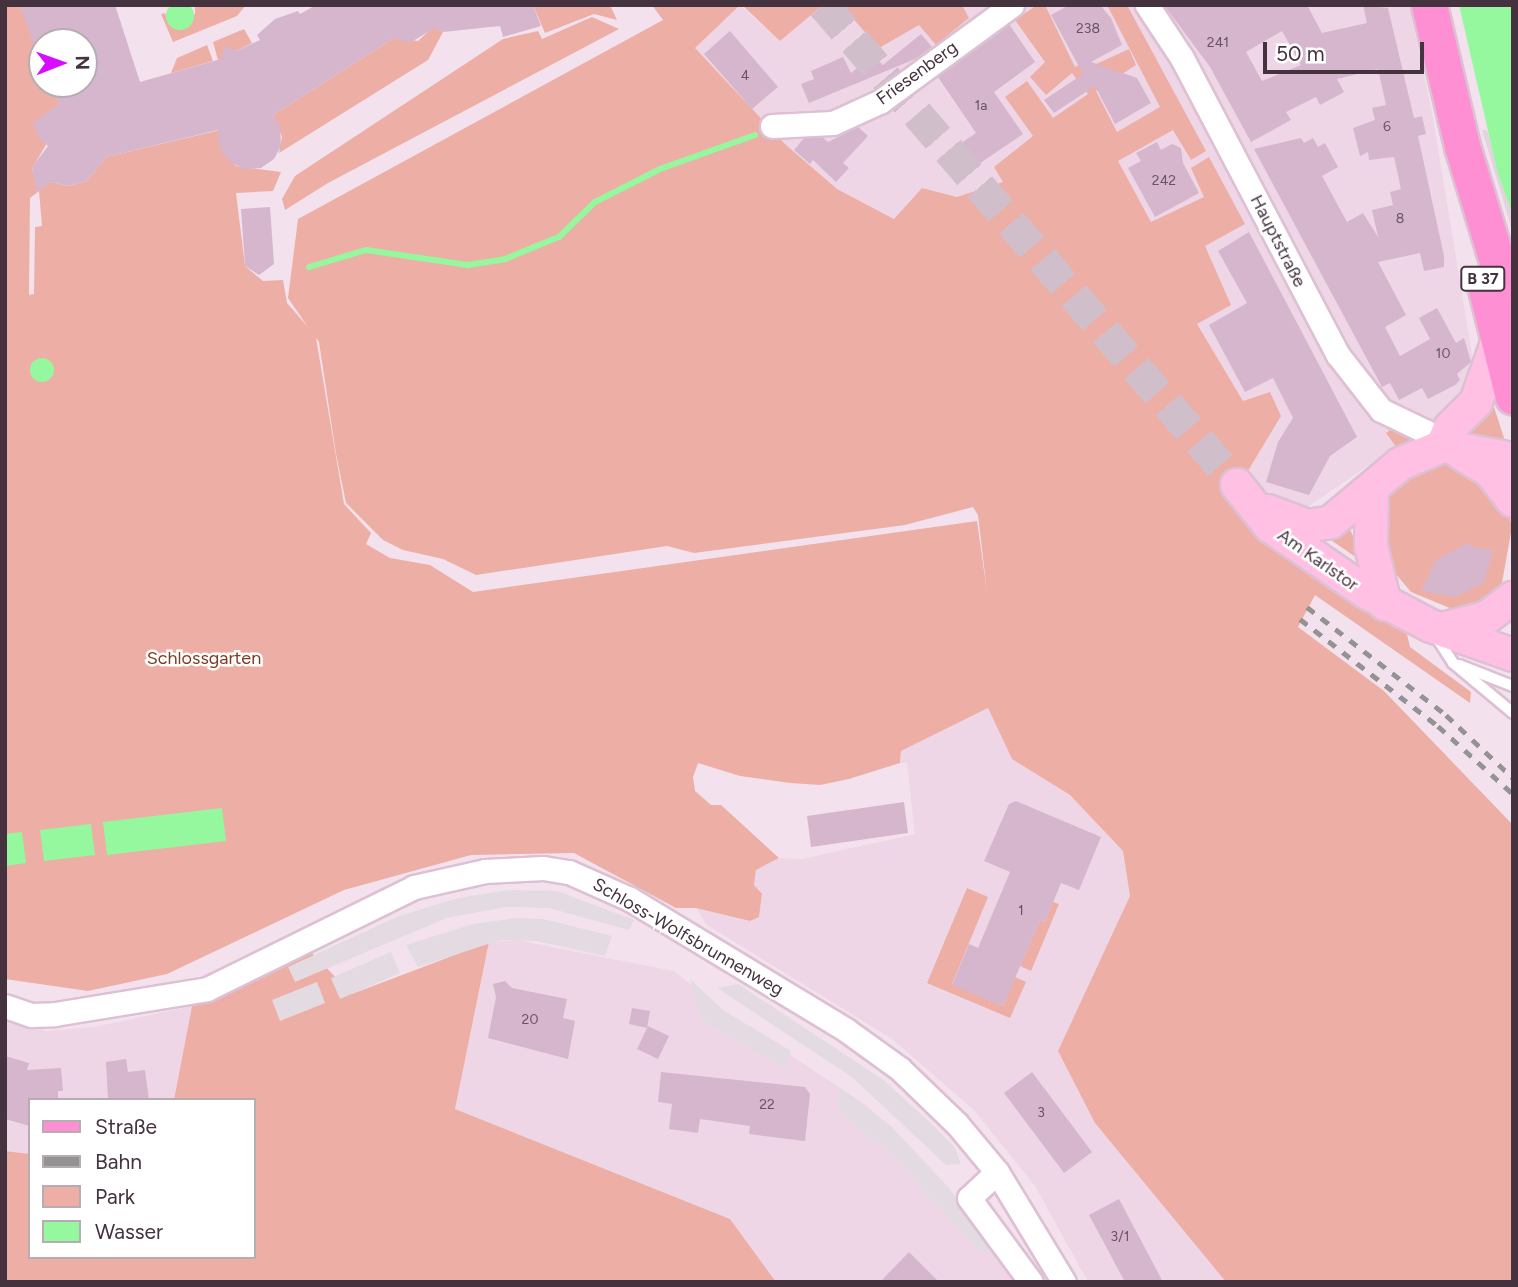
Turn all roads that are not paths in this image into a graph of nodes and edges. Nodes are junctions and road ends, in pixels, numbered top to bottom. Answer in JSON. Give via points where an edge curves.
{"nodes":[{"id":1,"x":1012,"y":5,"type":"edge"},
{"id":2,"x":1147,"y":5,"type":"edge"},
{"id":3,"x":1429,"y":5,"type":"edge"},
{"id":4,"x":775,"y":123,"type":"dead end"},
{"id":5,"x":1505,"y":327,"type":"edge"},
{"id":6,"x":1488,"y":389,"type":"edge"},
{"id":7,"x":1442,"y":446,"type":"junction"},
{"id":8,"x":1513,"y":459,"type":"edge"},
{"id":9,"x":1372,"y":492,"type":"junction"},
{"id":10,"x":1513,"y":501,"type":"edge"},
{"id":11,"x":1511,"y":594,"type":"edge"},
{"id":12,"x":1385,"y":604,"type":"junction"},
{"id":13,"x":1436,"y":628,"type":"junction"},
{"id":14,"x":1513,"y":655,"type":"edge"},
{"id":15,"x":1453,"y":663,"type":"junction"},
{"id":16,"x":1513,"y":687,"type":"edge"},
{"id":17,"x":1513,"y":713,"type":"edge"},
{"id":18,"x":5,"y":1006,"type":"edge"},
{"id":19,"x":997,"y":1172,"type":"junction"},
{"id":20,"x":1031,"y":1282,"type":"edge"},
{"id":21,"x":1064,"y":1282,"type":"edge"}],
"edges":[{"from":1,"to":4,"type":"street","name":"Friesenberg","via":[[881,101],[833,122]]},
{"from":2,"to":7,"type":"street","name":"Hauptstraße","via":[[1182,58],[1338,355],[1381,410],[1427,432]]},
{"from":3,"to":5,"type":"main road","number":"B 37","via":[[1462,146],[1469,219]]},
{"from":5,"to":6,"type":"main road","number":"B 37"},
{"from":6,"to":7,"type":"main road","via":[[1450,428]]},
{"from":7,"to":8,"type":"main road"},
{"from":7,"to":9,"type":"main road","name":"Am Karlstor","via":[[1399,464]]},
{"from":7,"to":10,"type":"main road","via":[[1476,459]]},
{"from":9,"to":12,"type":"main road","via":[[1371,546]]},
{"from":9,"to":12,"type":"main road","name":"Am Karlstor","via":[[1331,522],[1307,526],[1270,513],[1237,485],[1270,526]]},
{"from":11,"to":13,"type":"main road","via":[[1486,618]]},
{"from":12,"to":13,"type":"main road","name":"Am Karlstor"},
{"from":13,"to":14,"type":"main road","name":"Am Karlstor"},
{"from":13,"to":15,"type":"lane"},
{"from":15,"to":16,"type":"lane"},
{"from":15,"to":17,"type":"lane"},
{"from":18,"to":19,"type":"street","name":"Schloss-Wolfsbrunnenweg","via":[[47,1015],[207,989],[414,887],[485,871],[557,870],[610,888],[846,1030],[924,1090]]},
{"from":19,"to":20,"type":"street","via":[[969,1198]]},
{"from":19,"to":21,"type":"street","name":"Schloss-Wolfsbrunnenweg"}]}
